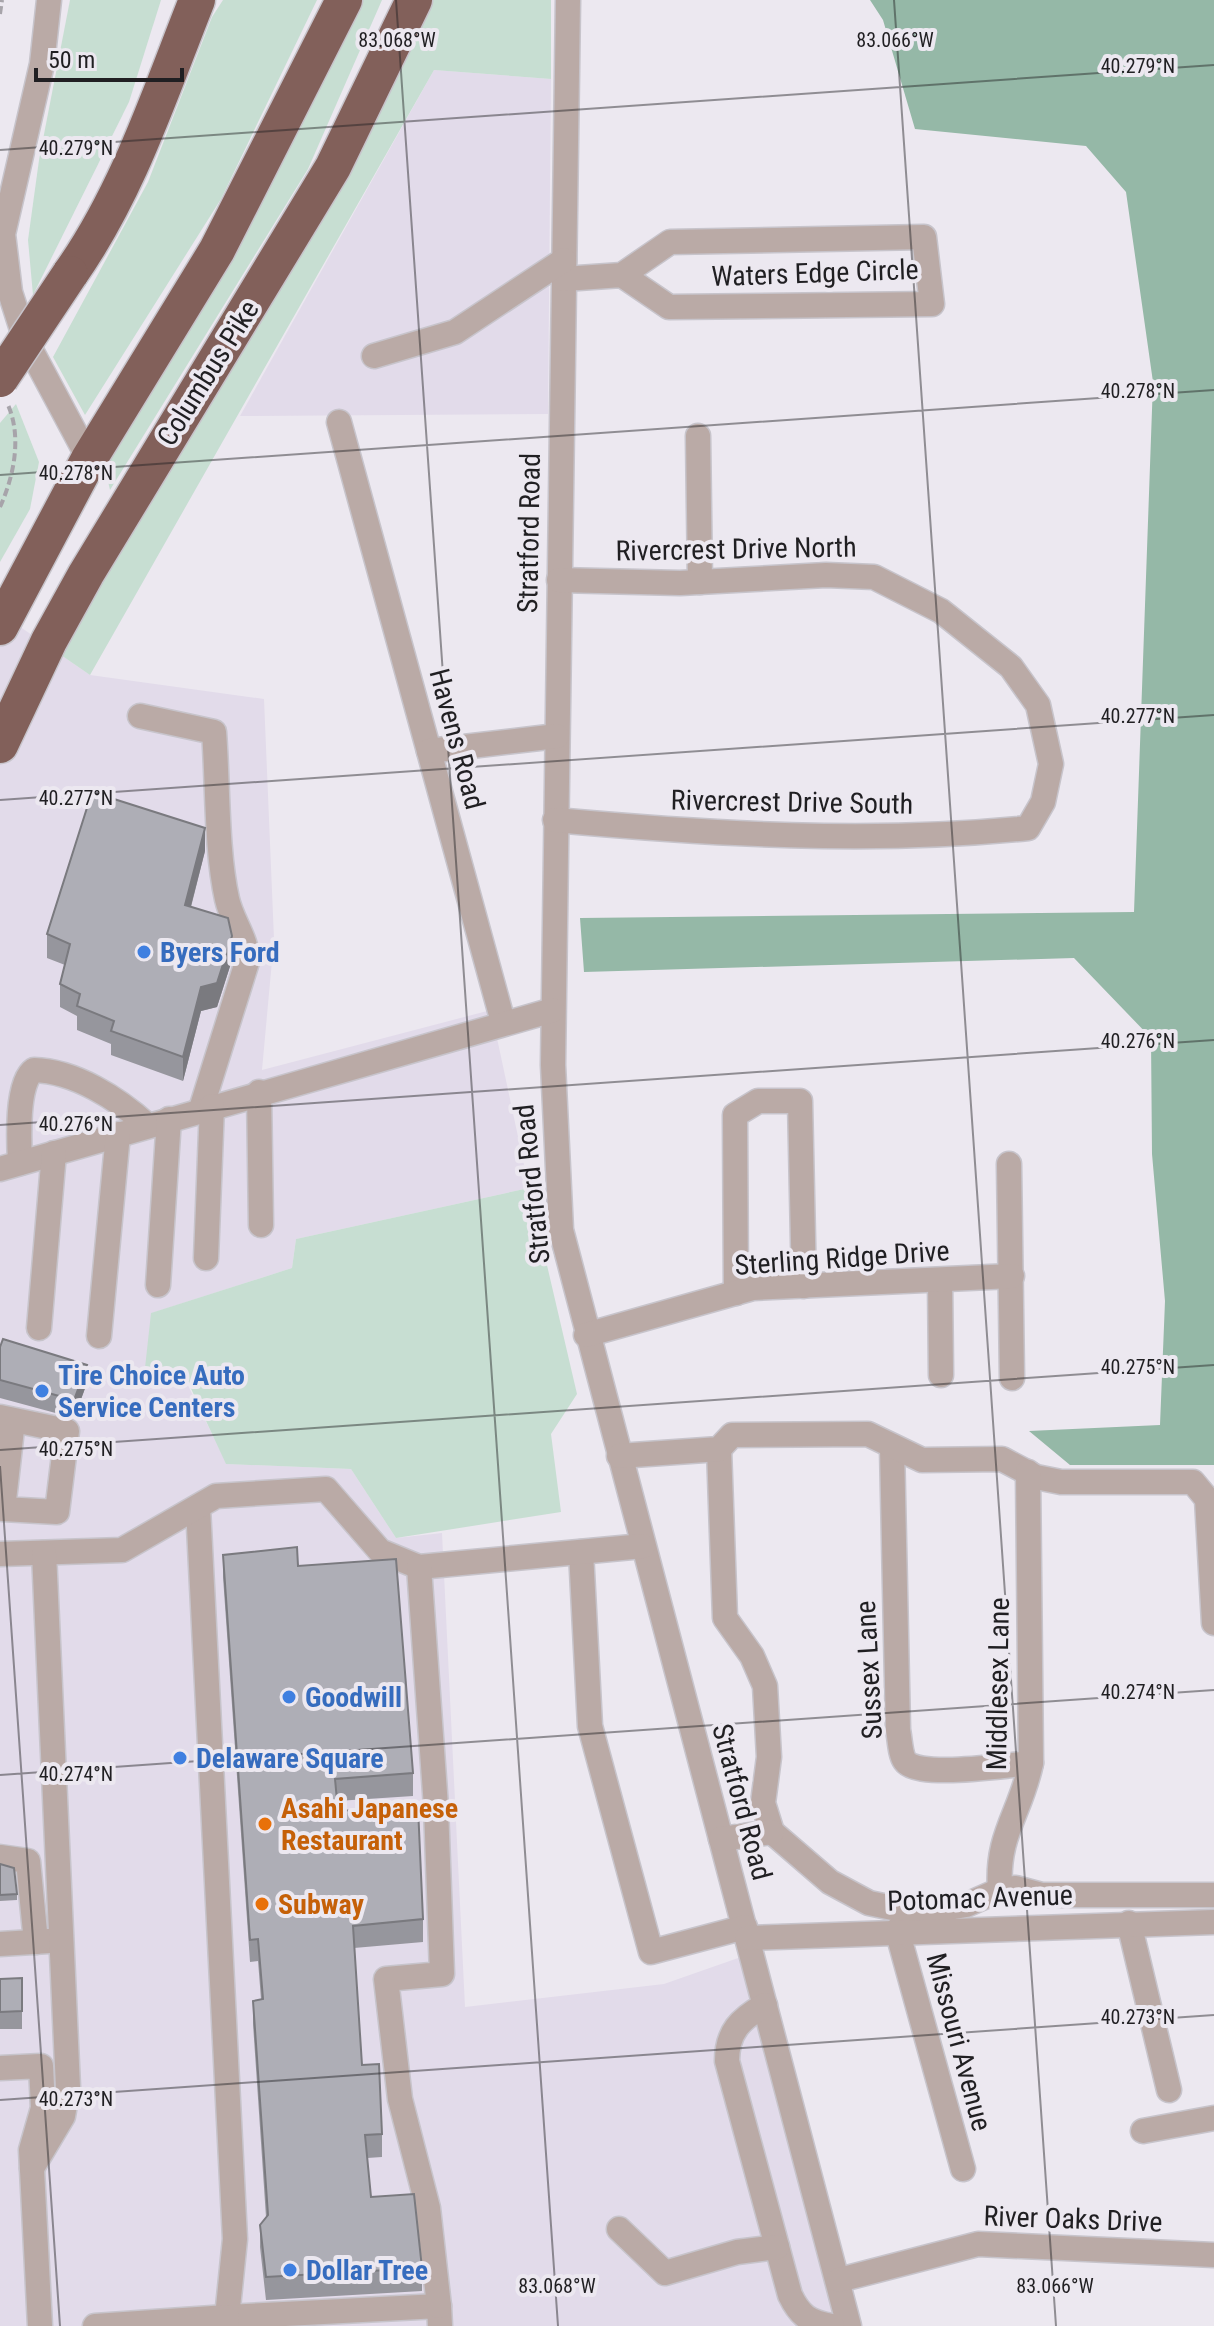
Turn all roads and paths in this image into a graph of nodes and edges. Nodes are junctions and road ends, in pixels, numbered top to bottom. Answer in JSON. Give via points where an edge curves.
{"nodes":[{"id":1,"x":2,"y":0,"type":"edge"},
{"id":2,"x":49,"y":0,"type":"edge"},
{"id":3,"x":197,"y":0,"type":"edge"},
{"id":4,"x":344,"y":0,"type":"edge"},
{"id":5,"x":414,"y":0,"type":"edge"},
{"id":6,"x":568,"y":0,"type":"edge"},
{"id":7,"x":0,"y":14,"type":"edge"},
{"id":8,"x":564,"y":270,"type":"junction"},
{"id":9,"x":622,"y":275,"type":"junction"},
{"id":10,"x":374,"y":356,"type":"dead end"},
{"id":11,"x":3,"y":390,"type":"edge"},
{"id":12,"x":339,"y":422,"type":"dead end"},
{"id":13,"x":698,"y":436,"type":"dead end"},
{"id":14,"x":89,"y":459,"type":"junction"},
{"id":15,"x":0,"y":507,"type":"edge"},
{"id":16,"x":867,"y":552,"type":"dead end"},
{"id":17,"x":86,"y":574,"type":"junction"},
{"id":18,"x":866,"y":577,"type":"junction"},
{"id":19,"x":559,"y":580,"type":"junction"},
{"id":20,"x":700,"y":582,"type":"junction"},
{"id":21,"x":0,"y":627,"type":"edge"},
{"id":22,"x":140,"y":716,"type":"dead end"},
{"id":23,"x":557,"y":736,"type":"junction"},
{"id":24,"x":0,"y":745,"type":"edge"},
{"id":25,"x":429,"y":751,"type":"junction"},
{"id":26,"x":555,"y":820,"type":"junction"},
{"id":27,"x":1028,"y":828,"type":"joint"},
{"id":28,"x":553,"y":1010,"type":"junction"},
{"id":29,"x":503,"y":1022,"type":"junction"},
{"id":30,"x":259,"y":1092,"type":"junction"},
{"id":31,"x":206,"y":1107,"type":"junction"},
{"id":32,"x":158,"y":1122,"type":"junction"},
{"id":33,"x":118,"y":1134,"type":"junction"},
{"id":34,"x":54,"y":1153,"type":"junction"},
{"id":35,"x":1009,"y":1164,"type":"dead end"},
{"id":36,"x":10,"y":1166,"type":"edge"},
{"id":37,"x":261,"y":1225,"type":"dead end"},
{"id":38,"x":206,"y":1258,"type":"dead end"},
{"id":39,"x":1012,"y":1276,"type":"junction"},
{"id":40,"x":940,"y":1280,"type":"junction"},
{"id":41,"x":158,"y":1285,"type":"dead end"},
{"id":42,"x":804,"y":1286,"type":"junction"},
{"id":43,"x":736,"y":1293,"type":"junction"},
{"id":44,"x":39,"y":1328,"type":"dead end"},
{"id":45,"x":586,"y":1335,"type":"junction"},
{"id":46,"x":99,"y":1336,"type":"dead end"},
{"id":47,"x":941,"y":1375,"type":"dead end"},
{"id":48,"x":1012,"y":1378,"type":"dead end"},
{"id":49,"x":892,"y":1447,"type":"junction"},
{"id":50,"x":719,"y":1449,"type":"junction"},
{"id":51,"x":619,"y":1456,"type":"junction"},
{"id":52,"x":1028,"y":1472,"type":"junction"},
{"id":53,"x":198,"y":1507,"type":"junction"},
{"id":54,"x":643,"y":1546,"type":"junction"},
{"id":55,"x":581,"y":1552,"type":"junction"},
{"id":56,"x":44,"y":1553,"type":"junction"},
{"id":57,"x":0,"y":1554,"type":"edge"},
{"id":58,"x":419,"y":1567,"type":"junction"},
{"id":59,"x":1214,"y":1623,"type":"edge"},
{"id":60,"x":1031,"y":1763,"type":"junction"},
{"id":61,"x":772,"y":1832,"type":"junction"},
{"id":62,"x":721,"y":1839,"type":"junction"},
{"id":63,"x":0,"y":1857,"type":"edge"},
{"id":64,"x":1000,"y":1890,"type":"junction"},
{"id":65,"x":1214,"y":1895,"type":"edge"},
{"id":66,"x":1214,"y":1922,"type":"edge"},
{"id":67,"x":1129,"y":1923,"type":"junction"},
{"id":68,"x":897,"y":1930,"type":"junction"},
{"id":69,"x":746,"y":1932,"type":"junction"},
{"id":70,"x":61,"y":1940,"type":"junction"},
{"id":71,"x":36,"y":1942,"type":"junction"},
{"id":72,"x":0,"y":1944,"type":"edge"},
{"id":73,"x":765,"y":2005,"type":"junction"},
{"id":74,"x":0,"y":2068,"type":"edge"},
{"id":75,"x":1169,"y":2090,"type":"dead end"},
{"id":76,"x":1214,"y":2118,"type":"edge"},
{"id":77,"x":1143,"y":2131,"type":"dead end"},
{"id":78,"x":32,"y":2168,"type":"junction"},
{"id":79,"x":963,"y":2169,"type":"dead end"},
{"id":80,"x":619,"y":2229,"type":"dead end"},
{"id":81,"x":777,"y":2247,"type":"junction"},
{"id":82,"x":1214,"y":2255,"type":"edge"},
{"id":83,"x":839,"y":2280,"type":"junction"},
{"id":84,"x":440,"y":2316,"type":"edge"},
{"id":85,"x":226,"y":2322,"type":"edge"},
{"id":86,"x":40,"y":2326,"type":"edge"},
{"id":87,"x":95,"y":2326,"type":"edge"},
{"id":88,"x":832,"y":2326,"type":"edge"},
{"id":89,"x":849,"y":2326,"type":"edge"}],
"edges":[{"from":1,"to":7,"type":"path"},
{"from":2,"to":14,"type":"street","via":[[42,64],[3,234],[10,292],[25,339]]},
{"from":3,"to":11,"type":"highway","bridge":true,"via":[[122,182]]},
{"from":4,"to":14,"type":"highway","name":"Columbus Pike","via":[[217,250]]},
{"from":5,"to":17,"type":"highway","name":"Columbus Pike","via":[[333,167]]},
{"from":6,"to":8,"type":"street","name":"Stratford Road"},
{"from":8,"to":9,"type":"street"},
{"from":8,"to":10,"type":"street","via":[[455,332]]},
{"from":8,"to":19,"type":"street","name":"Stratford Road"},
{"from":9,"to":9,"type":"street","name":"Waters Edge Circle","via":[[669,307],[932,304],[924,237],[670,242]]},
{"from":11,"to":15,"type":"path","via":[[13,416],[16,459]]},
{"from":12,"to":25,"type":"street","name":"Havens Road"},
{"from":13,"to":20,"type":"street"},
{"from":14,"to":17,"type":"highway","via":[[100,508]]},
{"from":14,"to":21,"type":"highway","name":"Columbus Pike"},
{"from":16,"to":18,"type":"street"},
{"from":17,"to":24,"type":"highway","name":"Columbus Pike"},
{"from":18,"to":20,"type":"street","name":"Rivercrest Drive North"},
{"from":18,"to":27,"type":"street","name":"Rivercrest Drive North","via":[[941,611],[1011,667],[1038,705],[1051,764],[1043,802]]},
{"from":19,"to":20,"type":"street","name":"Rivercrest Drive North"},
{"from":19,"to":23,"type":"street","name":"Stratford Road"},
{"from":22,"to":31,"type":"street","via":[[214,732],[227,897],[236,931],[245,940],[247,962]]},
{"from":23,"to":25,"type":"street"},
{"from":23,"to":26,"type":"street","name":"Stratford Road"},
{"from":25,"to":29,"type":"street","name":"Havens Road"},
{"from":26,"to":27,"type":"street","name":"Rivercrest Drive South","via":[[664,830],[865,835],[954,836]]},
{"from":26,"to":28,"type":"street","name":"Stratford Road"},
{"from":28,"to":29,"type":"street"},
{"from":28,"to":45,"type":"street","name":"Stratford Road","via":[[561,1230]]},
{"from":29,"to":30,"type":"street"},
{"from":30,"to":31,"type":"street"},
{"from":30,"to":37,"type":"street"},
{"from":31,"to":32,"type":"street"},
{"from":31,"to":38,"type":"street"},
{"from":32,"to":33,"type":"street"},
{"from":32,"to":36,"type":"street","via":[[60,1074],[34,1070],[25,1080]]},
{"from":32,"to":41,"type":"street"},
{"from":33,"to":34,"type":"street"},
{"from":33,"to":46,"type":"street"},
{"from":34,"to":36,"type":"street"},
{"from":34,"to":44,"type":"street"},
{"from":35,"to":39,"type":"street"},
{"from":39,"to":40,"type":"street","name":"Sterling Ridge Drive"},
{"from":39,"to":48,"type":"street"},
{"from":40,"to":42,"type":"street","name":"Sterling Ridge Drive"},
{"from":40,"to":47,"type":"street"},
{"from":42,"to":43,"type":"street","name":"Sterling Ridge Drive"},
{"from":42,"to":43,"type":"street","via":[[800,1101],[758,1101],[735,1115]]},
{"from":43,"to":45,"type":"street","name":"Sterling Ridge Drive"},
{"from":45,"to":51,"type":"street","name":"Stratford Road"},
{"from":49,"to":50,"type":"street","via":[[868,1434],[845,1433],[732,1435]]},
{"from":49,"to":52,"type":"street","via":[[922,1460],[1002,1459]]},
{"from":49,"to":60,"type":"street","name":"Sussex Lane","via":[[898,1730],[904,1760],[933,1770]]},
{"from":50,"to":51,"type":"street"},
{"from":50,"to":61,"type":"street","via":[[725,1618],[752,1656],[765,1686],[769,1757],[763,1803]]},
{"from":51,"to":54,"type":"street","name":"Stratford Road"},
{"from":52,"to":59,"type":"street","via":[[1061,1482],[1193,1482],[1207,1499]]},
{"from":52,"to":60,"type":"street","name":"Middlesex Lane"},
{"from":53,"to":56,"type":"street","via":[[122,1550]]},
{"from":53,"to":58,"type":"street","via":[[216,1496],[326,1489],[380,1551]]},
{"from":53,"to":85,"type":"street","via":[[235,2239]]},
{"from":54,"to":55,"type":"street"},
{"from":54,"to":62,"type":"street","name":"Stratford Road"},
{"from":55,"to":58,"type":"street"},
{"from":55,"to":69,"type":"street","name":"Potomac Avenue","via":[[590,1726],[651,1952]]},
{"from":56,"to":57,"type":"street"},
{"from":56,"to":70,"type":"street"},
{"from":58,"to":84,"type":"street","via":[[442,1974],[386,1979],[400,2099],[428,2208]]},
{"from":60,"to":64,"type":"street","name":"Middlesex Lane","via":[[1025,1792],[1001,1845]]},
{"from":61,"to":62,"type":"street"},
{"from":61,"to":64,"type":"street","via":[[819,1873],[869,1903],[902,1910],[966,1905]]},
{"from":62,"to":69,"type":"street","name":"Stratford Road"},
{"from":63,"to":71,"type":"street","via":[[28,1861]]},
{"from":64,"to":65,"type":"street","via":[[1042,1895]]},
{"from":66,"to":67,"type":"street","name":"Potomac Avenue"},
{"from":67,"to":68,"type":"street","name":"Potomac Avenue"},
{"from":67,"to":75,"type":"street"},
{"from":68,"to":69,"type":"street","name":"Potomac Avenue"},
{"from":68,"to":79,"type":"street","name":"Missouri Avenue"},
{"from":69,"to":73,"type":"street","name":"Stratford Road"},
{"from":70,"to":71,"type":"street"},
{"from":70,"to":78,"type":"street","via":[[68,2087],[63,2116]]},
{"from":71,"to":72,"type":"street"},
{"from":73,"to":81,"type":"street","via":[[735,2027],[727,2042],[727,2061]]},
{"from":73,"to":83,"type":"street","name":"Stratford Road"},
{"from":74,"to":78,"type":"street","via":[[41,2066],[43,2108],[31,2150]]},
{"from":76,"to":77,"type":"street"},
{"from":78,"to":86,"type":"street"},
{"from":80,"to":81,"type":"street","via":[[665,2273],[737,2252]]},
{"from":81,"to":88,"type":"street","via":[[798,2312]]},
{"from":82,"to":83,"type":"street","name":"River Oaks Drive","via":[[978,2244]]},
{"from":83,"to":89,"type":"street","name":"Stratford Road"},
{"from":84,"to":85,"type":"street"},
{"from":85,"to":87,"type":"street"}]}
